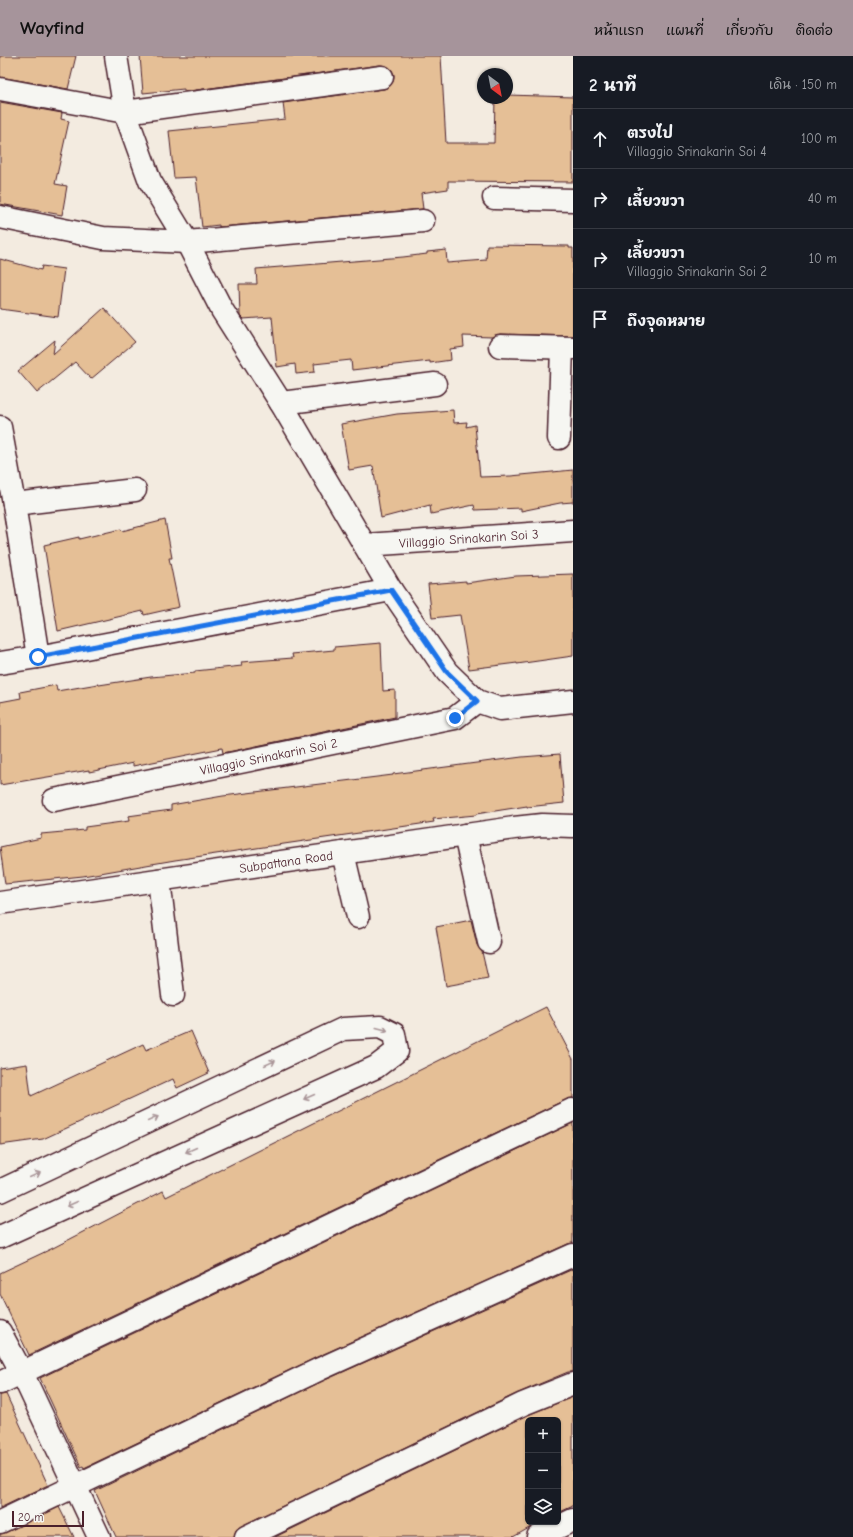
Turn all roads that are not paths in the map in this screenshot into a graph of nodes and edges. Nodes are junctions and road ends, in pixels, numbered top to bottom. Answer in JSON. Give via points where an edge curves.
{"nodes":[{"id":1,"x":116,"y":56,"type":"edge"},
{"id":2,"x":382,"y":77,"type":"dead end"},
{"id":3,"x":0,"y":89,"type":"edge"},
{"id":4,"x":125,"y":112,"type":"junction"},
{"id":5,"x":494,"y":198,"type":"dead end"},
{"id":6,"x":573,"y":200,"type":"edge"},
{"id":7,"x":0,"y":217,"type":"edge"},
{"id":8,"x":423,"y":221,"type":"dead end"},
{"id":9,"x":187,"y":242,"type":"junction"},
{"id":10,"x":500,"y":346,"type":"dead end"},
{"id":11,"x":568,"y":348,"type":"edge"},
{"id":12,"x":435,"y":384,"type":"dead end"},
{"id":13,"x":281,"y":403,"type":"junction"},
{"id":14,"x":0,"y":427,"type":"edge"},
{"id":15,"x":559,"y":438,"type":"dead end"},
{"id":16,"x":135,"y":490,"type":"dead end"},
{"id":17,"x":14,"y":504,"type":"junction"},
{"id":18,"x":573,"y":531,"type":"edge"},
{"id":19,"x":364,"y":545,"type":"junction"},
{"id":20,"x":391,"y":590,"type":"junction"},
{"id":21,"x":38,"y":657,"type":"junction"},
{"id":22,"x":0,"y":663,"type":"edge"},
{"id":23,"x":477,"y":701,"type":"junction"},
{"id":24,"x":573,"y":701,"type":"edge"},
{"id":25,"x":54,"y":800,"type":"dead end"},
{"id":26,"x":573,"y":826,"type":"edge"},
{"id":27,"x":465,"y":835,"type":"junction"},
{"id":28,"x":343,"y":853,"type":"junction"},
{"id":29,"x":160,"y":880,"type":"junction"},
{"id":30,"x":0,"y":903,"type":"edge"},
{"id":31,"x":358,"y":917,"type":"dead end"},
{"id":32,"x":489,"y":942,"type":"dead end"},
{"id":33,"x":173,"y":995,"type":"dead end"},
{"id":34,"x":572,"y":1110,"type":"dead end"},
{"id":35,"x":0,"y":1191,"type":"edge"},
{"id":36,"x":0,"y":1237,"type":"edge"},
{"id":37,"x":573,"y":1255,"type":"edge"},
{"id":38,"x":0,"y":1332,"type":"edge"},
{"id":39,"x":22,"y":1373,"type":"junction"},
{"id":40,"x":0,"y":1383,"type":"edge"},
{"id":41,"x":573,"y":1384,"type":"edge"},
{"id":42,"x":76,"y":1486,"type":"junction"},
{"id":43,"x":0,"y":1522,"type":"edge"},
{"id":44,"x":99,"y":1537,"type":"edge"},
{"id":45,"x":246,"y":1537,"type":"edge"}],
"edges":[{"from":1,"to":4,"type":"street"},
{"from":2,"to":4,"type":"street"},
{"from":3,"to":4,"type":"street"},
{"from":4,"to":9,"type":"street","via":[[150,181]]},
{"from":5,"to":6,"type":"street"},
{"from":7,"to":9,"type":"street","via":[[103,238]]},
{"from":8,"to":9,"type":"street"},
{"from":9,"to":13,"type":"street","via":[[222,310]]},
{"from":10,"to":11,"type":"street"},
{"from":11,"to":15,"type":"street"},
{"from":12,"to":13,"type":"street"},
{"from":13,"to":19,"type":"street"},
{"from":14,"to":17,"type":"street"},
{"from":16,"to":17,"type":"street"},
{"from":17,"to":21,"type":"street"},
{"from":18,"to":19,"type":"street","name":"Villaggio Srinakarin Soi 3"},
{"from":19,"to":20,"type":"street"},
{"from":20,"to":21,"type":"street"},
{"from":20,"to":23,"type":"street","via":[[447,672]]},
{"from":21,"to":22,"type":"street"},
{"from":23,"to":24,"type":"street","via":[[500,709]]},
{"from":23,"to":25,"type":"street","name":"Villaggio Srinakarin Soi 2","via":[[455,718]]},
{"from":26,"to":27,"type":"street","name":"Subpattana Road","via":[[542,825]]},
{"from":27,"to":28,"type":"street","name":"Subpattana Road"},
{"from":27,"to":32,"type":"street"},
{"from":28,"to":29,"type":"street","name":"Subpattana Road"},
{"from":28,"to":31,"type":"street"},
{"from":29,"to":30,"type":"street","name":"Subpattana Road"},
{"from":29,"to":33,"type":"street"},
{"from":34,"to":39,"type":"street"},
{"from":35,"to":36,"type":"street","one_way":true,"via":[[343,1029],[380,1027],[394,1034],[397,1051],[376,1067]]},
{"from":37,"to":42,"type":"street","via":[[320,1370]]},
{"from":38,"to":39,"type":"street"},
{"from":39,"to":40,"type":"street"},
{"from":39,"to":42,"type":"street"},
{"from":41,"to":45,"type":"street","via":[[523,1404]]},
{"from":42,"to":43,"type":"street"},
{"from":42,"to":44,"type":"street"}]}
